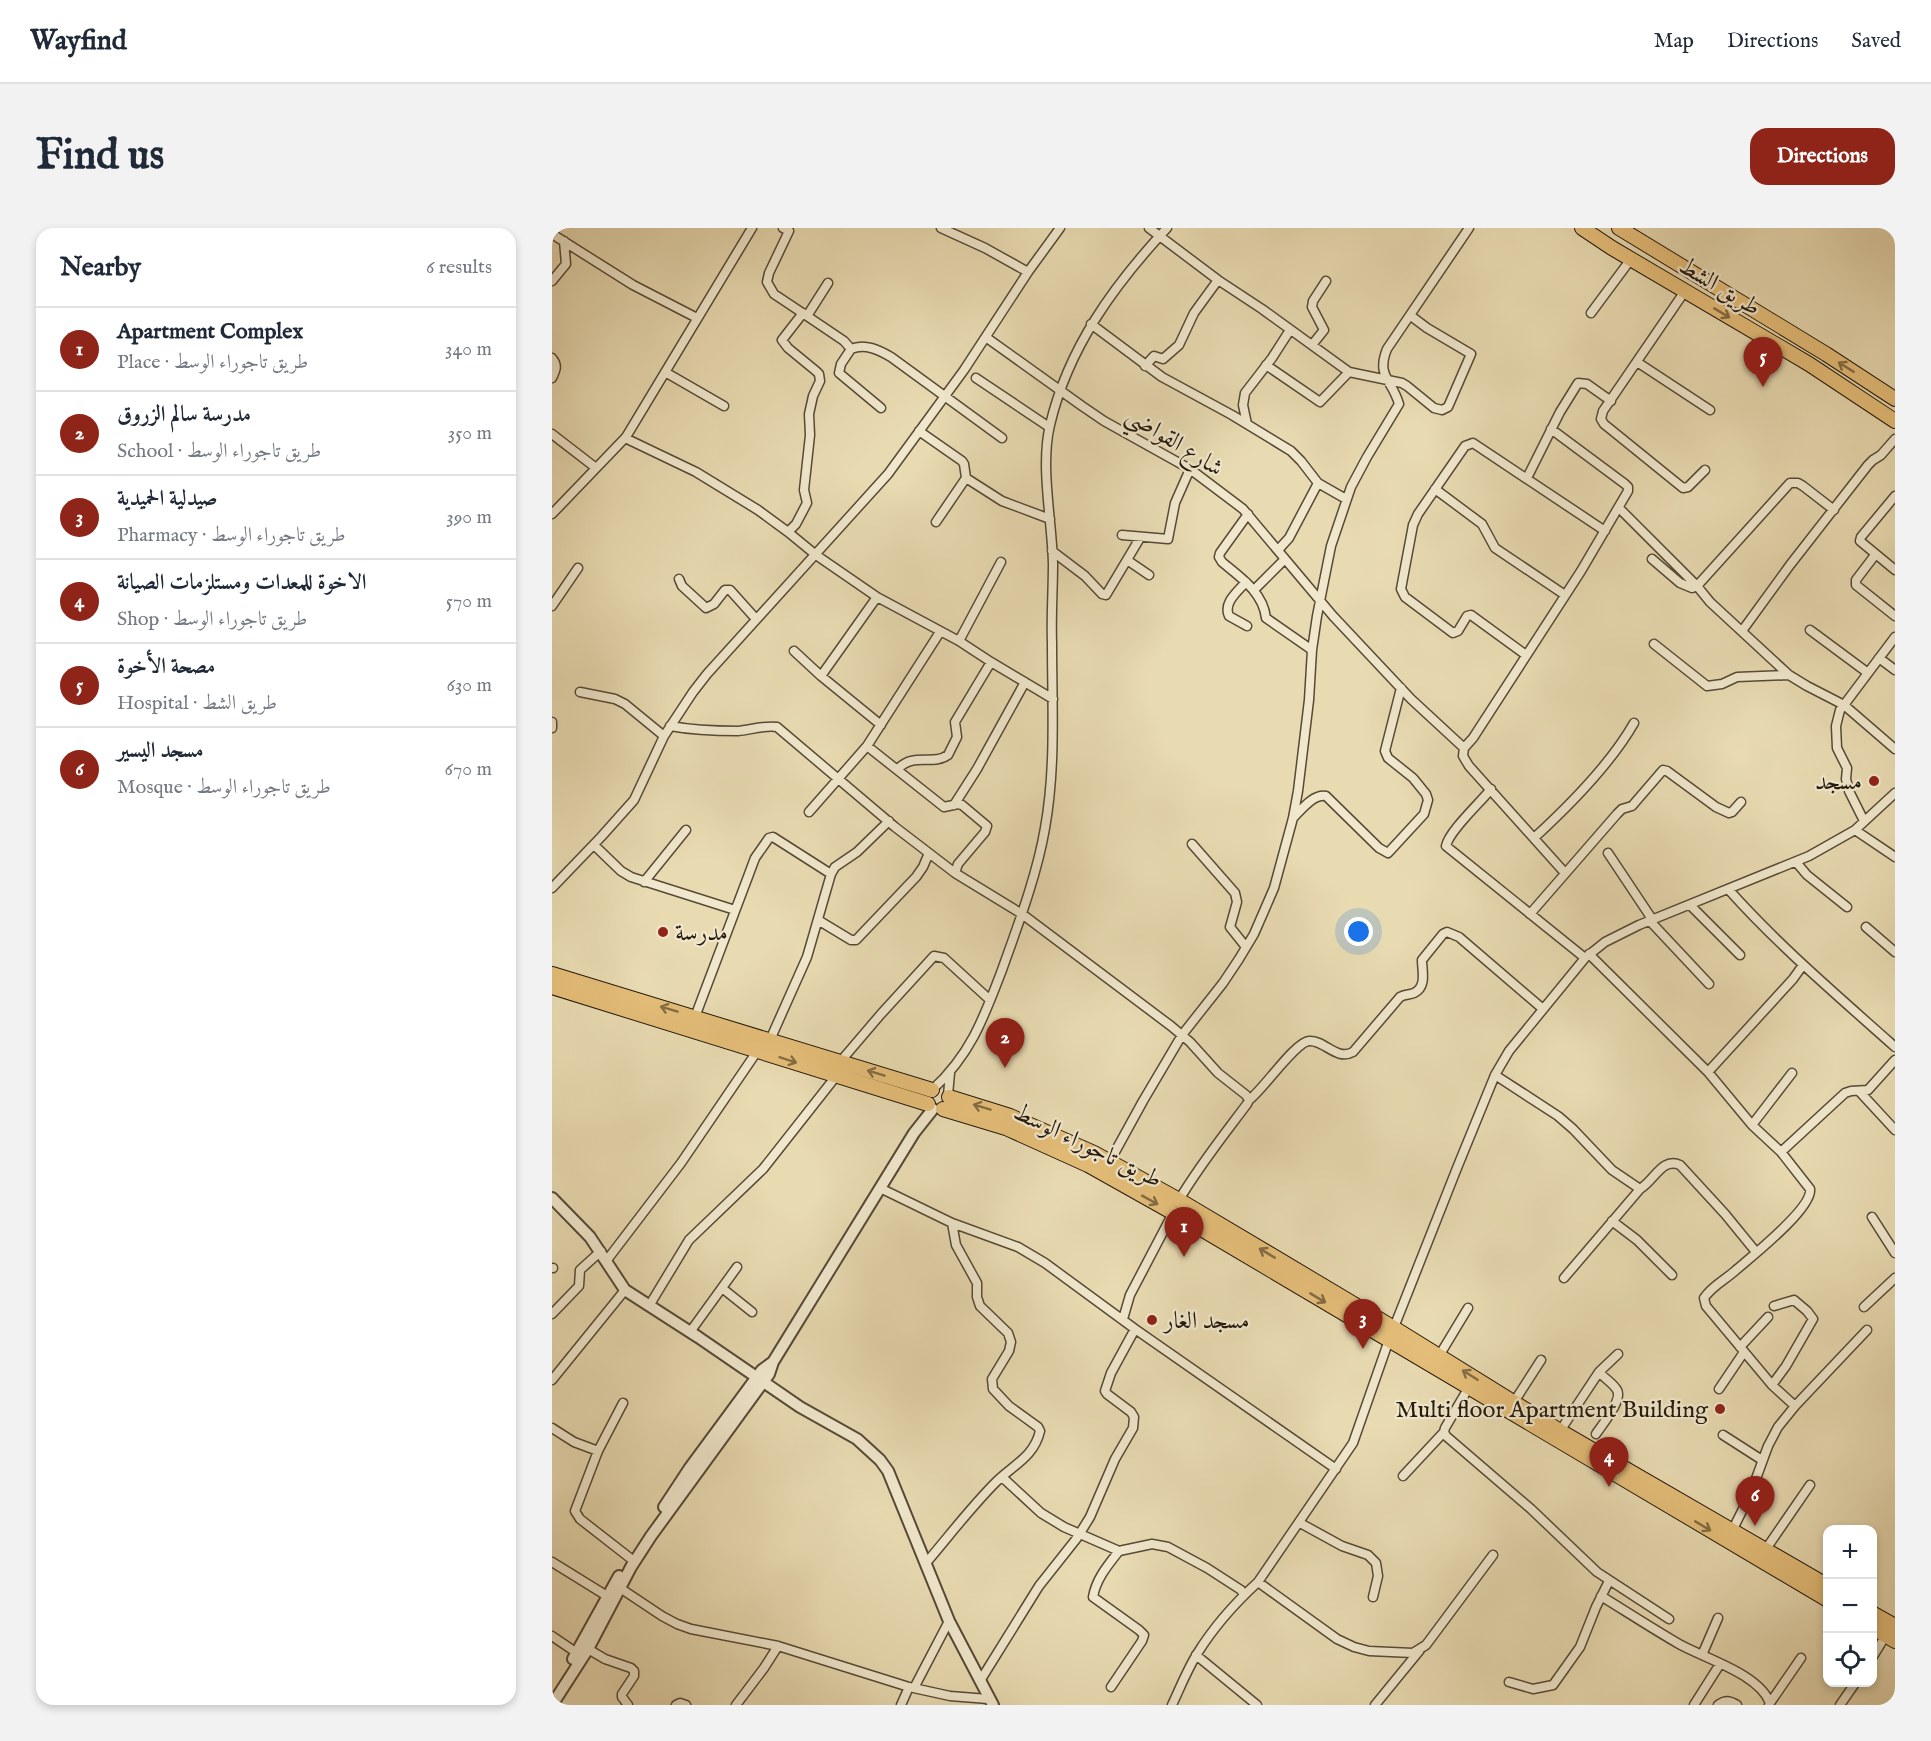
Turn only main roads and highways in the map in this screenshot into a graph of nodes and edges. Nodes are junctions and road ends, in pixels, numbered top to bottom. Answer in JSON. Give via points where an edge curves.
{"nodes":[{"id":1,"x":1582,"y":228,"type":"edge"},
{"id":2,"x":1619,"y":228,"type":"edge"},
{"id":3,"x":1895,"y":399,"type":"edge"},
{"id":4,"x":1895,"y":421,"type":"edge"},
{"id":5,"x":552,"y":974,"type":"edge"},
{"id":6,"x":552,"y":987,"type":"edge"},
{"id":7,"x":839,"y":1069,"type":"junction"},
{"id":8,"x":940,"y":1103,"type":"junction"},
{"id":9,"x":1176,"y":1207,"type":"junction"},
{"id":10,"x":1392,"y":1334,"type":"junction"},
{"id":11,"x":1730,"y":1535,"type":"junction"},
{"id":12,"x":1823,"y":1584,"type":"edge"},
{"id":13,"x":1823,"y":1597,"type":"edge"},
{"id":14,"x":1877,"y":1618,"type":"edge"},
{"id":15,"x":1877,"y":1629,"type":"edge"},
{"id":16,"x":1892,"y":1634,"type":"edge"}],
"edges":[{"from":1,"to":4,"type":"main road","name":"طريق الشط","one_way":true,"via":[[1809,364]]},
{"from":3,"to":2,"type":"main road","name":"طريق الشط","one_way":true},
{"from":7,"to":5,"type":"main road","one_way":true,"via":[[770,1040]]},
{"from":6,"to":7,"type":"main road","name":"طريق تاجوراء الوسط","one_way":true,"via":[[758,1050]]},
{"from":7,"to":8,"type":"main road","name":"طريق تاجوراء الوسط"},
{"from":8,"to":7,"type":"main road","one_way":true,"via":[[927,1097],[933,1090]]},
{"from":8,"to":9,"type":"main road","name":"طريق تاجوراء الوسط","one_way":true,"via":[[1016,1132]]},
{"from":9,"to":8,"type":"main road","one_way":true,"via":[[1110,1161],[1010,1116]]},
{"from":9,"to":10,"type":"main road","name":"طريق تاجوراء الوسط"},
{"from":11,"to":10,"type":"main road","one_way":true,"via":[[1439,1356]]},
{"from":10,"to":11,"type":"main road","name":"طريق تاجوراء الوسط","one_way":true,"via":[[1469,1388]]},
{"from":11,"to":12,"type":"main road","via":[[1766,1550]]},
{"from":11,"to":13,"type":"main road","name":"طريق تاجوراء الوسط"},
{"from":14,"to":16,"type":"main road"},
{"from":15,"to":16,"type":"main road"}]}
